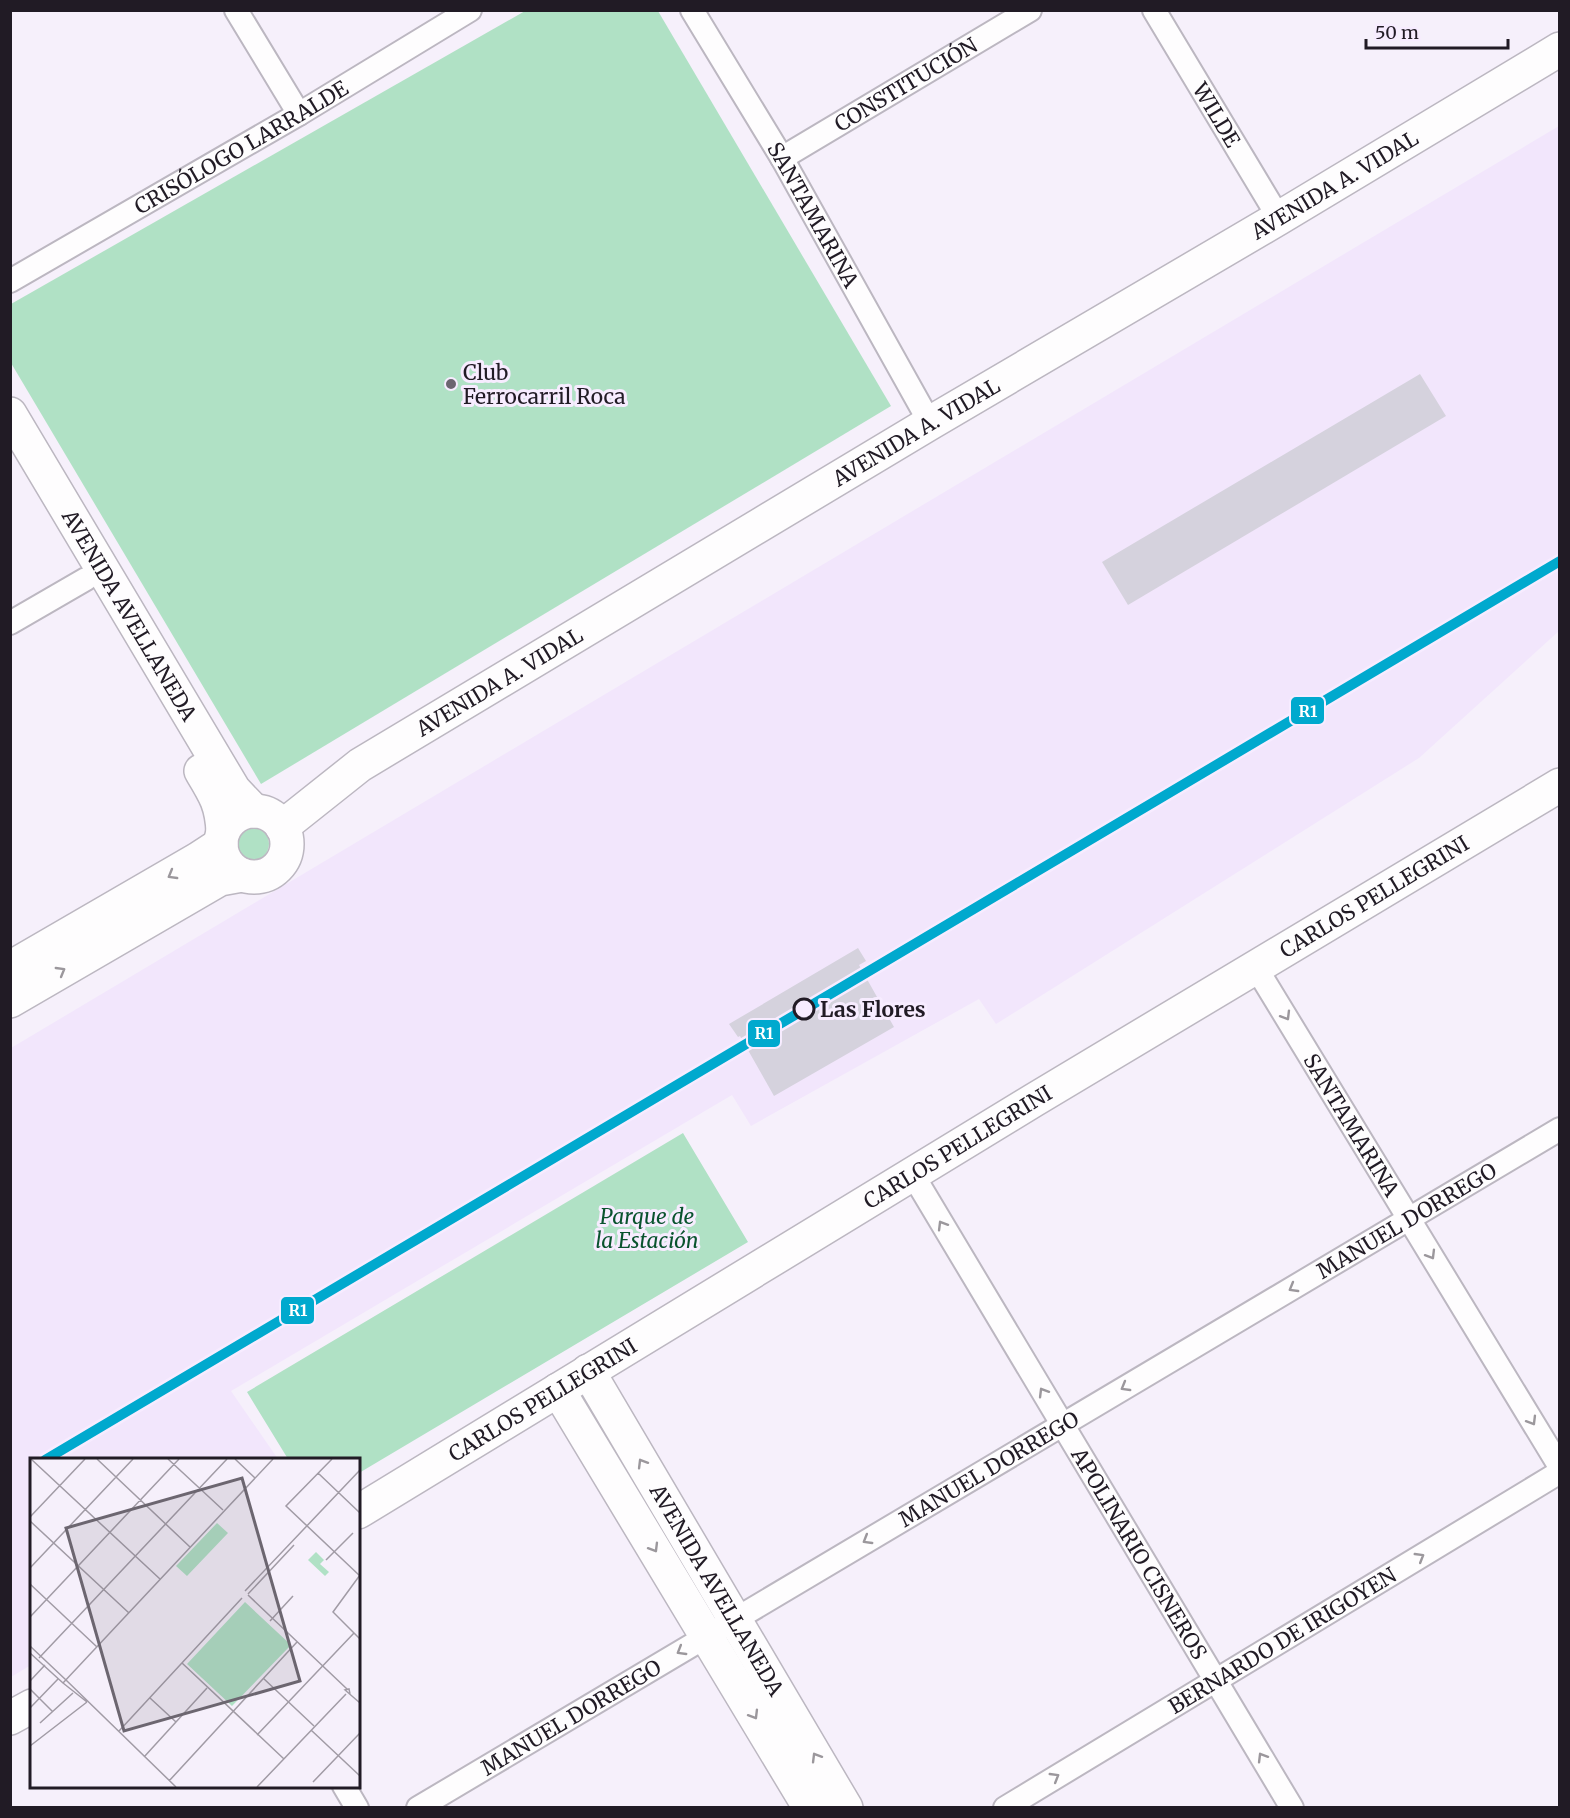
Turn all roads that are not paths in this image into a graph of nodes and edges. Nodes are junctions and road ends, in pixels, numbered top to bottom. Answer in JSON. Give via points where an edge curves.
{"nodes":[{"id":1,"x":236,"y":10,"type":"edge"},
{"id":2,"x":470,"y":10,"type":"edge"},
{"id":3,"x":692,"y":10,"type":"edge"},
{"id":4,"x":1030,"y":10,"type":"edge"},
{"id":5,"x":1154,"y":10,"type":"edge"},
{"id":6,"x":1560,"y":49,"type":"edge"},
{"id":7,"x":299,"y":114,"type":"junction"},
{"id":8,"x":782,"y":158,"type":"junction"},
{"id":9,"x":1279,"y":218,"type":"junction"},
{"id":10,"x":10,"y":281,"type":"edge"},
{"id":11,"x":10,"y":414,"type":"edge"},
{"id":12,"x":930,"y":423,"type":"junction"},
{"id":13,"x":10,"y":453,"type":"edge"},
{"id":14,"x":94,"y":574,"type":"junction"},
{"id":15,"x":10,"y":623,"type":"edge"},
{"id":16,"x":1560,"y":786,"type":"edge"},
{"id":17,"x":254,"y":811,"type":"junction"},
{"id":18,"x":282,"y":827,"type":"junction"},
{"id":19,"x":222,"y":838,"type":"junction"},
{"id":20,"x":242,"y":875,"type":"junction"},
{"id":21,"x":1255,"y":966,"type":"junction"},
{"id":22,"x":10,"y":968,"type":"edge"},
{"id":23,"x":10,"y":1001,"type":"edge"},
{"id":24,"x":1560,"y":1129,"type":"edge"},
{"id":25,"x":913,"y":1175,"type":"junction"},
{"id":26,"x":1409,"y":1220,"type":"junction"},
{"id":27,"x":588,"y":1371,"type":"junction"},
{"id":28,"x":558,"y":1390,"type":"junction"},
{"id":29,"x":1062,"y":1424,"type":"junction"},
{"id":30,"x":1560,"y":1467,"type":"edge"},
{"id":31,"x":1560,"y":1472,"type":"edge"},
{"id":32,"x":360,"y":1511,"type":"edge"},
{"id":33,"x":734,"y":1619,"type":"junction"},
{"id":34,"x":707,"y":1636,"type":"junction"},
{"id":35,"x":1215,"y":1680,"type":"junction"},
{"id":36,"x":30,"y":1707,"type":"edge"},
{"id":37,"x":10,"y":1718,"type":"edge"},
{"id":38,"x":345,"y":1788,"type":"edge"},
{"id":39,"x":357,"y":1808,"type":"edge"},
{"id":40,"x":418,"y":1808,"type":"edge"},
{"id":41,"x":810,"y":1808,"type":"edge"},
{"id":42,"x":846,"y":1808,"type":"edge"},
{"id":43,"x":1005,"y":1808,"type":"edge"},
{"id":44,"x":1292,"y":1808,"type":"edge"}],
"edges":[{"from":1,"to":7,"type":"street"},
{"from":2,"to":7,"type":"street","name":"CRISÓLOGO LARRALDE"},
{"from":3,"to":8,"type":"street","name":"SANTAMARINA"},
{"from":4,"to":8,"type":"street","name":"CONSTITUCIÓN"},
{"from":5,"to":9,"type":"street","name":"WILDE"},
{"from":6,"to":9,"type":"street","name":"AVENIDA A. VIDAL"},
{"from":7,"to":10,"type":"street","name":"CRISÓLOGO LARRALDE"},
{"from":8,"to":12,"type":"street","name":"SANTAMARINA"},
{"from":9,"to":12,"type":"street","name":"AVENIDA A. VIDAL"},
{"from":11,"to":14,"type":"street","name":"AVENIDA AVELLANEDA"},
{"from":12,"to":18,"type":"street","name":"AVENIDA A. VIDAL","via":[[360,765]]},
{"from":13,"to":14,"type":"street","name":"AVENIDA AVELLANEDA"},
{"from":14,"to":15,"type":"street"},
{"from":14,"to":17,"type":"street","name":"AVENIDA AVELLANEDA","via":[[234,790]]},
{"from":14,"to":19,"type":"street","name":"AVENIDA AVELLANEDA","via":[[219,800]]},
{"from":16,"to":21,"type":"street","name":"CARLOS PELLEGRINI"},
{"from":17,"to":18,"type":"street","via":[[265,813]]},
{"from":17,"to":19,"type":"street","via":[[235,817]]},
{"from":18,"to":20,"type":"street","via":[[287,847],[280,865],[262,876]]},
{"from":19,"to":20,"type":"street","via":[[222,854],[233,870]]},
{"from":19,"to":22,"type":"street","one_way":true,"via":[[188,865]]},
{"from":23,"to":20,"type":"street","one_way":true,"via":[[220,879]]},
{"from":21,"to":25,"type":"street","name":"CARLOS PELLEGRINI"},
{"from":21,"to":26,"type":"street","name":"SANTAMARINA","one_way":true},
{"from":24,"to":26,"type":"street","name":"MANUEL DORREGO"},
{"from":25,"to":27,"type":"street","name":"CARLOS PELLEGRINI"},
{"from":29,"to":25,"type":"street","name":"APOLINARIO CISNEROS","one_way":true},
{"from":26,"to":29,"type":"street","name":"MANUEL DORREGO","one_way":true},
{"from":26,"to":30,"type":"street","name":"SANTAMARINA","one_way":true},
{"from":27,"to":28,"type":"street","name":"CARLOS PELLEGRINI"},
{"from":33,"to":27,"type":"street","name":"AVENIDA AVELLANEDA","one_way":true},
{"from":28,"to":32,"type":"street","name":"CARLOS PELLEGRINI"},
{"from":28,"to":34,"type":"street","name":"AVENIDA AVELLANEDA","one_way":true},
{"from":29,"to":33,"type":"street","name":"MANUEL DORREGO","one_way":true},
{"from":29,"to":35,"type":"street","name":"APOLINARIO CISNEROS"},
{"from":35,"to":31,"type":"street","name":"BERNARDO DE IRIGOYEN","one_way":true},
{"from":33,"to":34,"type":"street","name":"MANUEL DORREGO"},
{"from":42,"to":33,"type":"street","name":"AVENIDA AVELLANEDA","one_way":true},
{"from":34,"to":40,"type":"street","name":"MANUEL DORREGO","one_way":true},
{"from":34,"to":41,"type":"street","name":"AVENIDA AVELLANEDA","one_way":true},
{"from":43,"to":35,"type":"street","name":"BERNARDO DE IRIGOYEN","one_way":true},
{"from":44,"to":35,"type":"street","name":"APOLINARIO CISNEROS","one_way":true},
{"from":36,"to":37,"type":"street"},
{"from":38,"to":39,"type":"street"}]}
